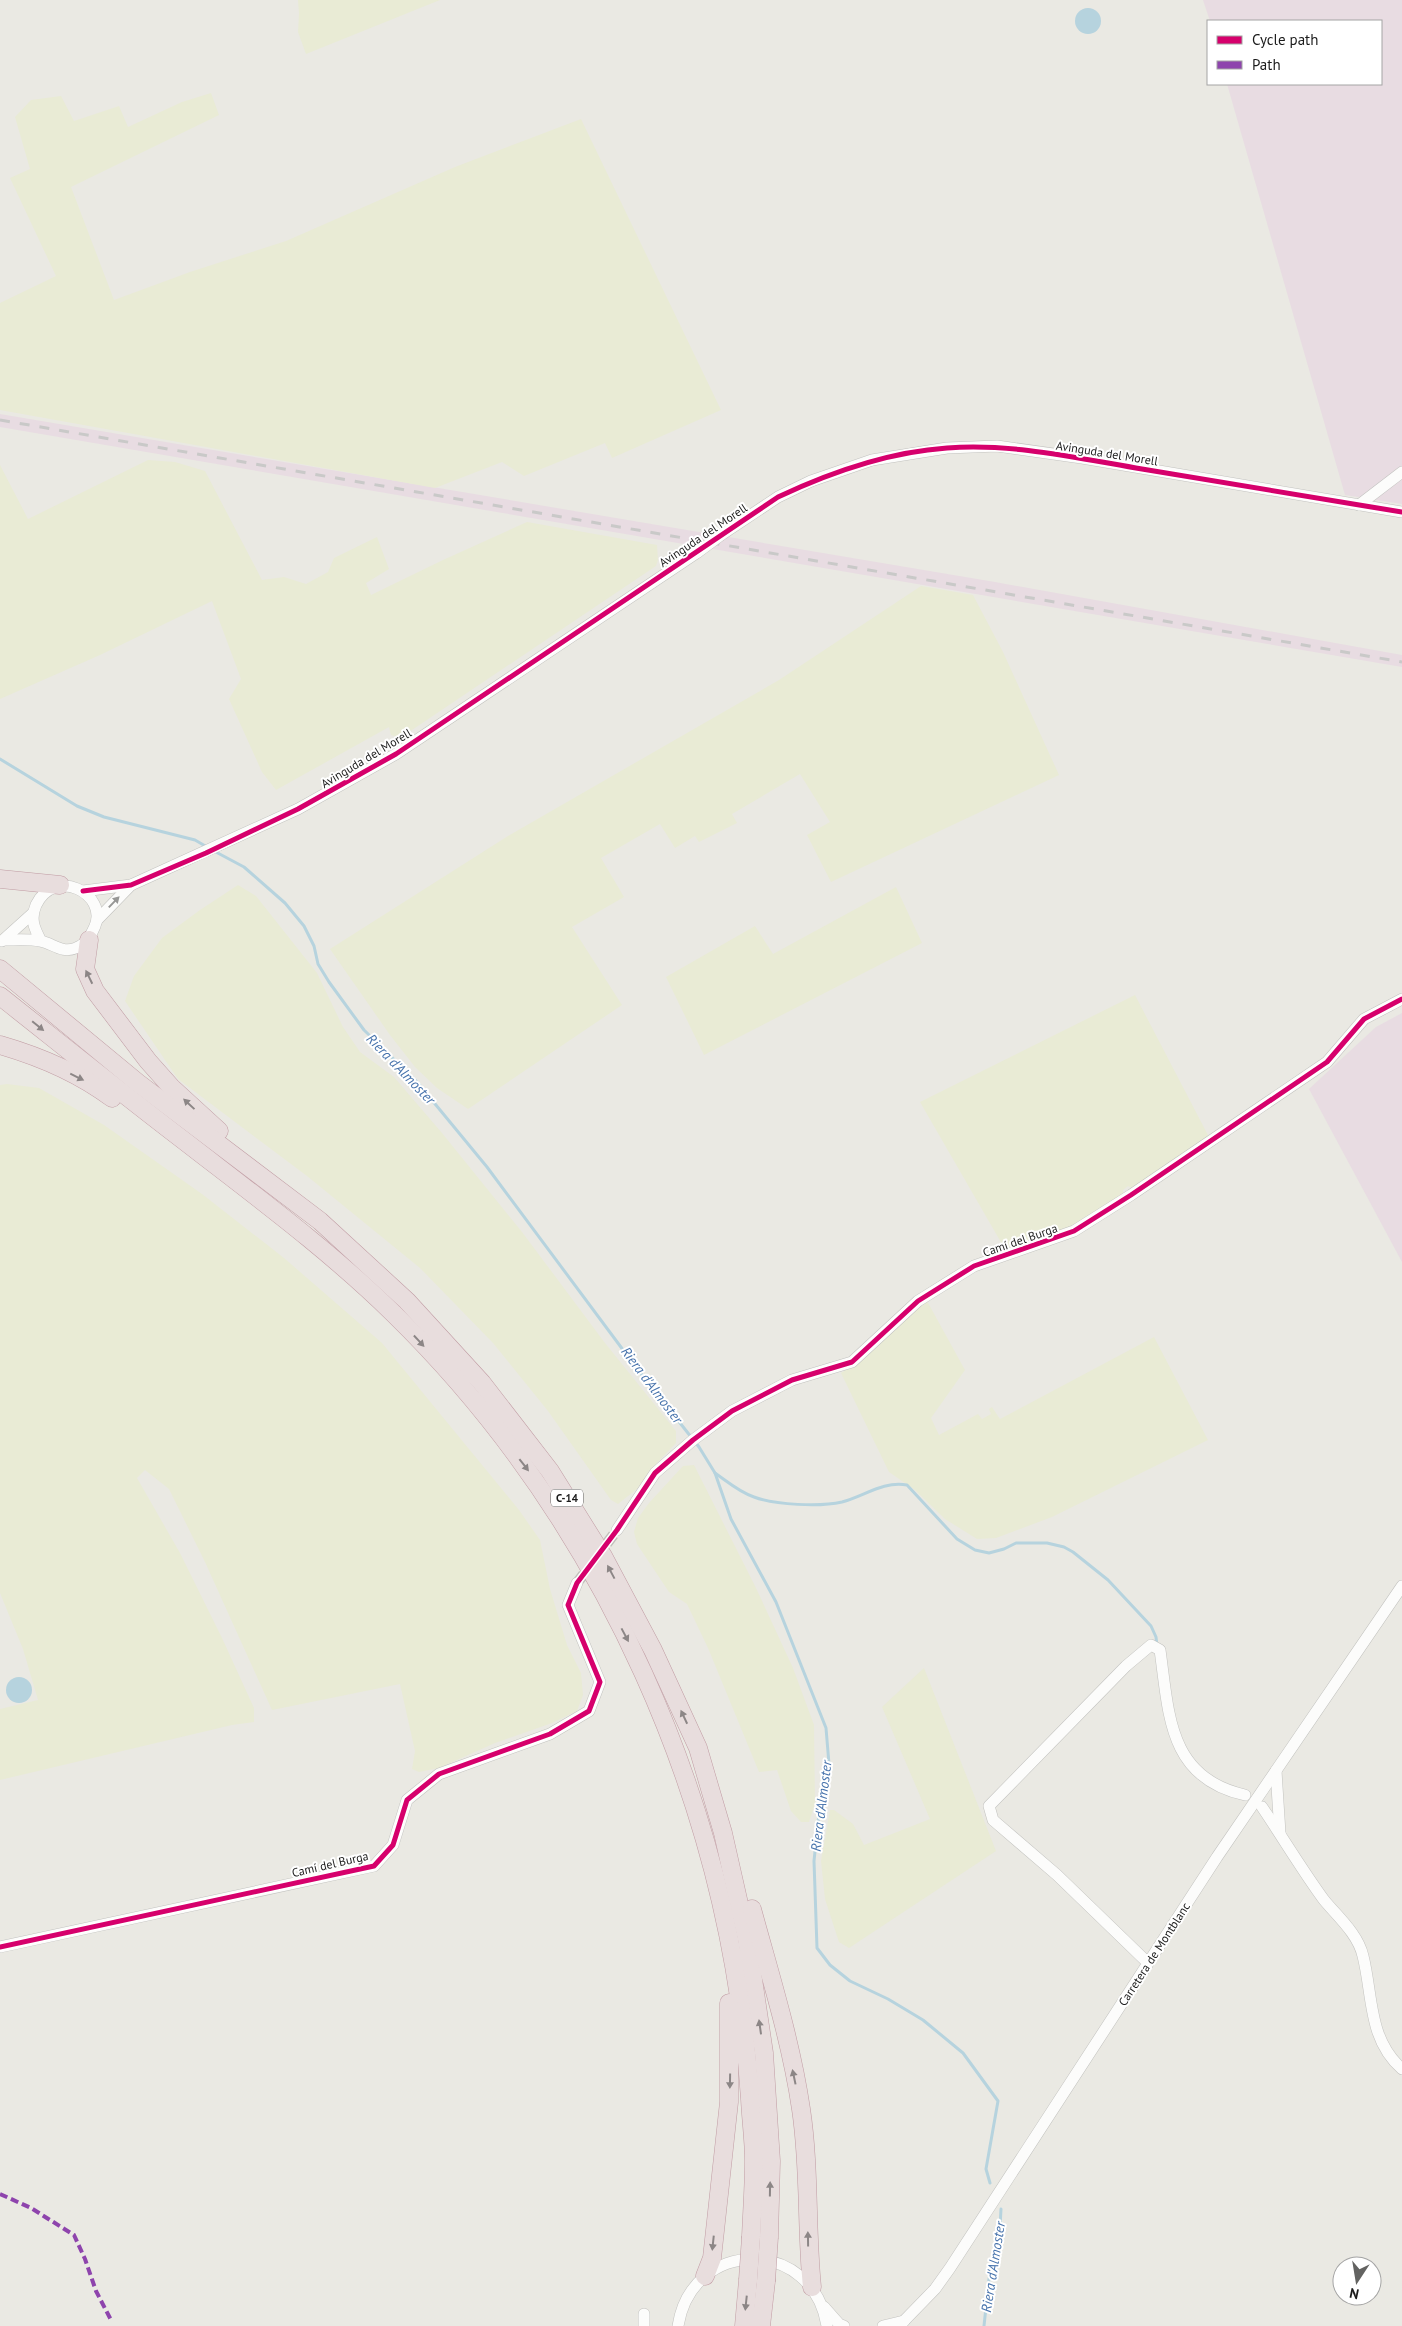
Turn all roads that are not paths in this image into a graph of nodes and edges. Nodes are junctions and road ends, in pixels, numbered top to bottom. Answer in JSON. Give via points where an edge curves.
{"nodes":[{"id":1,"x":1402,"y":472,"type":"edge"},
{"id":2,"x":1359,"y":505,"type":"junction"},
{"id":3,"x":1402,"y":512,"type":"edge"},
{"id":4,"x":0,"y":879,"type":"edge"},
{"id":5,"x":60,"y":885,"type":"junction"},
{"id":6,"x":131,"y":885,"type":"junction"},
{"id":7,"x":83,"y":891,"type":"junction"},
{"id":8,"x":32,"y":914,"type":"junction"},
{"id":9,"x":97,"y":920,"type":"junction"},
{"id":10,"x":89,"y":940,"type":"junction"},
{"id":11,"x":3,"y":941,"type":"edge"},
{"id":12,"x":41,"y":941,"type":"junction"},
{"id":13,"x":0,"y":970,"type":"edge"},
{"id":14,"x":0,"y":996,"type":"edge"},
{"id":15,"x":1402,"y":999,"type":"edge"},
{"id":16,"x":0,"y":1045,"type":"edge"},
{"id":17,"x":407,"y":1301,"type":"junction"},
{"id":18,"x":394,"y":1314,"type":"junction"},
{"id":19,"x":617,"y":1530,"type":"tunnel mouth"},
{"id":20,"x":577,"y":1583,"type":"tunnel mouth"},
{"id":21,"x":1402,"y":1586,"type":"edge"},
{"id":22,"x":673,"y":1741,"type":"junction"},
{"id":23,"x":698,"y":1748,"type":"junction"},
{"id":24,"x":1276,"y":1771,"type":"junction"},
{"id":25,"x":1244,"y":1795,"type":"dead end"},
{"id":26,"x":1262,"y":1807,"type":"dead end"},
{"id":27,"x":1280,"y":1835,"type":"junction"},
{"id":28,"x":0,"y":1947,"type":"edge"},
{"id":29,"x":1148,"y":1963,"type":"junction"},
{"id":30,"x":1402,"y":2069,"type":"edge"},
{"id":31,"x":705,"y":2276,"type":"junction"},
{"id":32,"x":757,"y":2281,"type":"junction"},
{"id":33,"x":812,"y":2287,"type":"junction"},
{"id":34,"x":822,"y":2306,"type":"junction"},
{"id":35,"x":902,"y":2323,"type":"edge"},
{"id":36,"x":678,"y":2326,"type":"edge"},
{"id":37,"x":744,"y":2326,"type":"edge"},
{"id":38,"x":761,"y":2326,"type":"edge"},
{"id":39,"x":827,"y":2326,"type":"edge"},
{"id":40,"x":844,"y":2326,"type":"edge"},
{"id":41,"x":883,"y":2326,"type":"edge"}],
"edges":[{"from":1,"to":2,"type":"street"},
{"from":2,"to":3,"type":"street","name":"Avinguda del Morell"},
{"from":2,"to":6,"type":"street","name":"Avinguda del Morell","bridge":true,"via":[[997,446],[946,448],[872,460],[811,481],[778,497],[396,754],[298,809]]},
{"from":4,"to":5,"type":"highway"},
{"from":5,"to":7,"type":"street"},
{"from":5,"to":8,"type":"street","via":[[41,895]]},
{"from":6,"to":7,"type":"street","name":"Avinguda del Morell"},
{"from":9,"to":6,"type":"street","name":"Avinguda del Morell","one_way":true},
{"from":7,"to":9,"type":"street","via":[[95,904]]},
{"from":8,"to":11,"type":"street"},
{"from":8,"to":12,"type":"street","via":[[34,928]]},
{"from":9,"to":10,"type":"street"},
{"from":10,"to":12,"type":"street","via":[[76,948],[60,950]]},
{"from":17,"to":10,"type":"highway","one_way":true,"via":[[324,1214],[212,1126],[148,1061],[95,991],[85,969]]},
{"from":11,"to":12,"type":"street"},
{"from":13,"to":17,"type":"highway","number":"C-14","via":[[138,1082],[320,1221]]},
{"from":14,"to":18,"type":"highway","number":"C-14","one_way":true,"via":[[309,1237]]},
{"from":15,"to":19,"type":"street","name":"Camí del Burga","via":[[1364,1019],[1327,1062],[1074,1231],[974,1266],[918,1301],[852,1362],[792,1380],[732,1411],[655,1473]]},
{"from":16,"to":18,"type":"highway","one_way":true,"via":[[26,1052],[98,1088]]},
{"from":23,"to":17,"type":"highway","number":"C-14","one_way":true,"via":[[653,1650],[602,1556],[550,1471],[482,1383]]},
{"from":18,"to":22,"type":"highway","number":"C-14","one_way":true,"via":[[469,1394],[536,1482],[633,1651]]},
{"from":20,"to":28,"type":"street","name":"Camí del Burga","via":[[568,1605],[600,1682],[589,1711],[550,1734],[439,1774],[407,1800],[393,1845],[374,1866]]},
{"from":21,"to":24,"type":"street","name":"Carretera de Montblanc"},
{"from":22,"to":31,"type":"highway","one_way":true,"via":[[723,1946],[731,2017],[729,2102],[712,2258]]},
{"from":22,"to":32,"type":"highway","number":"C-14","bridge":true,"via":[[706,1842],[731,1942],[747,2053],[754,2160],[751,2237]]},
{"from":32,"to":23,"type":"highway","number":"C-14","one_way":true,"bridge":true,"via":[[769,2237],[771,2161],[764,2053],[748,1939],[723,1833]]},
{"from":33,"to":23,"type":"highway","one_way":true,"via":[[802,2109],[732,1829]]},
{"from":24,"to":27,"type":"street"},
{"from":24,"to":29,"type":"street","name":"Carretera de Montblanc"},
{"from":25,"to":29,"type":"street","via":[[1210,1783],[1183,1756],[1169,1716],[1160,1650],[1151,1645],[1126,1666],[990,1806],[993,1820],[1057,1875]]},
{"from":26,"to":27,"type":"street"},
{"from":27,"to":30,"type":"street","via":[[1359,1944],[1374,2026],[1392,2060]]},
{"from":29,"to":35,"type":"street","name":"Carretera de Montblanc","via":[[950,2268],[935,2289]]},
{"from":31,"to":33,"type":"street","via":[[727,2264],[752,2259],[785,2266]]},
{"from":31,"to":36,"type":"street","via":[[686,2300]]},
{"from":32,"to":37,"type":"highway","number":"C-14","one_way":true},
{"from":32,"to":38,"type":"highway","number":"C-14"},
{"from":33,"to":34,"type":"street"},
{"from":34,"to":39,"type":"street"},
{"from":34,"to":40,"type":"street"},
{"from":35,"to":41,"type":"street"}]}
